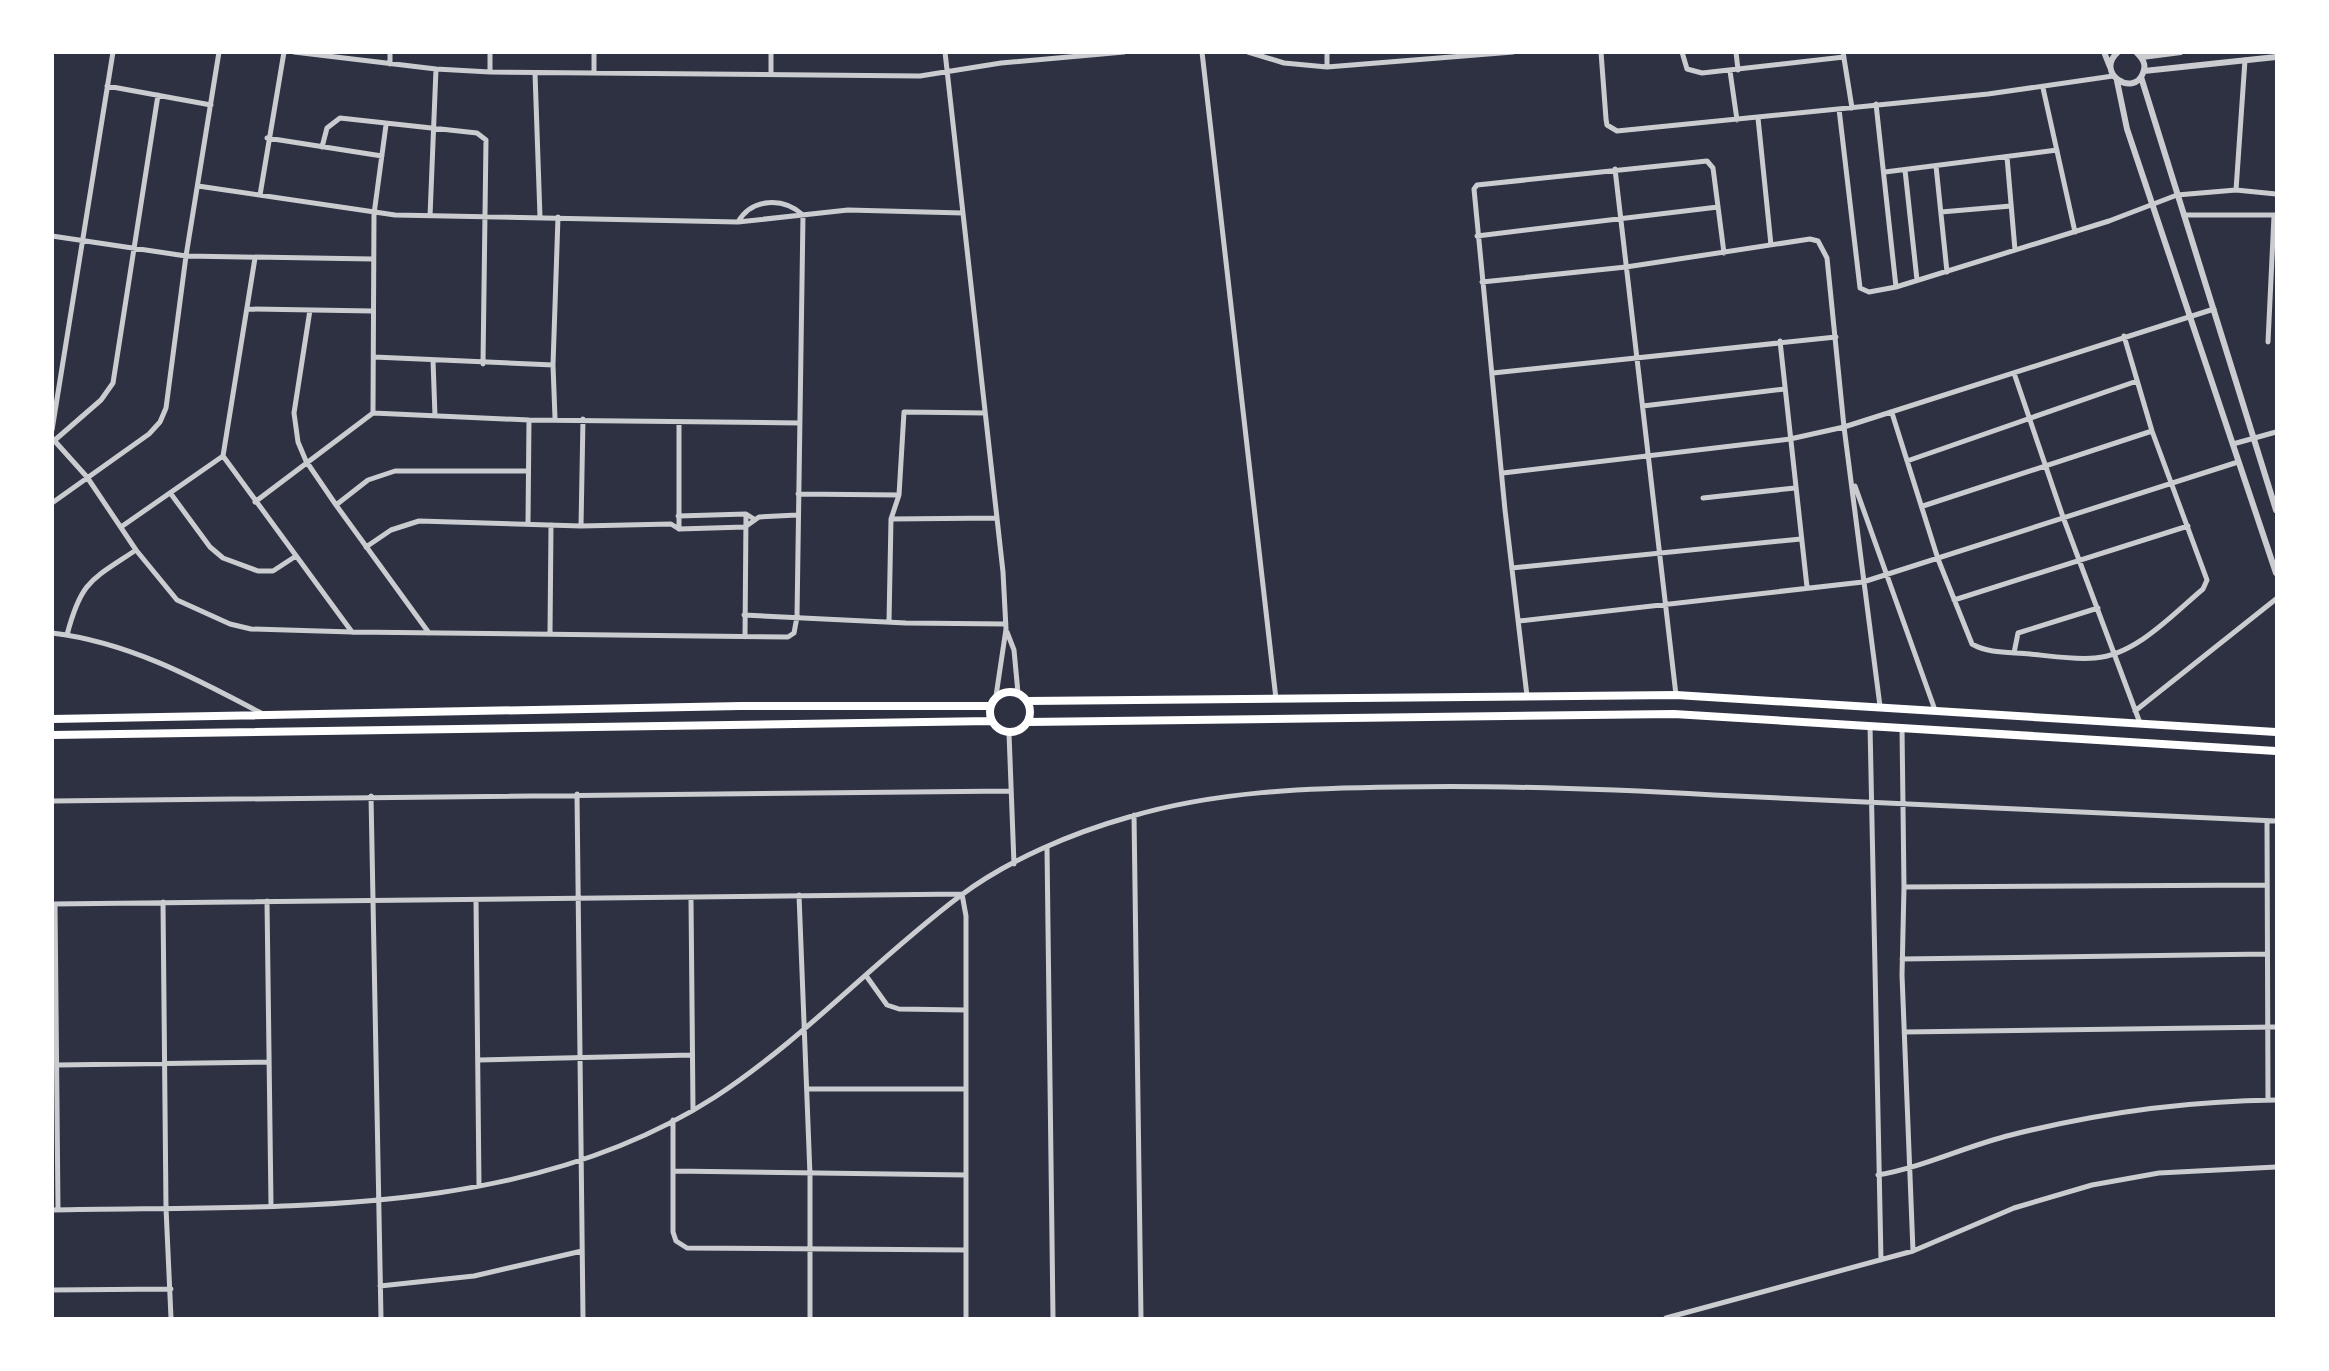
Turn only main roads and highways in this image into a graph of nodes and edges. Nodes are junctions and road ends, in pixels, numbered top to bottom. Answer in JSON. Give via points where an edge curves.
{"nodes":[{"id":1,"x":1027,"y":701,"type":"junction"},
{"id":2,"x":990,"y":706,"type":"junction"},
{"id":3,"x":52,"y":719,"type":"edge"},
{"id":4,"x":991,"y":721,"type":"junction"},
{"id":5,"x":1028,"y":722,"type":"junction"},
{"id":6,"x":2277,"y":732,"type":"edge"},
{"id":7,"x":52,"y":735,"type":"edge"},
{"id":8,"x":2277,"y":751,"type":"edge"}],
"edges":[{"from":1,"to":2,"type":"main road","via":[[1018,693],[1007,692],[996,696]]},
{"from":1,"to":5,"type":"main road"},
{"from":1,"to":6,"type":"main road","via":[[1675,695]]},
{"from":2,"to":3,"type":"main road"},
{"from":2,"to":4,"type":"main road"},
{"from":4,"to":5,"type":"main road","via":[[1009,733]]},
{"from":4,"to":7,"type":"main road"},
{"from":5,"to":8,"type":"main road","via":[[1674,714]]}]}
